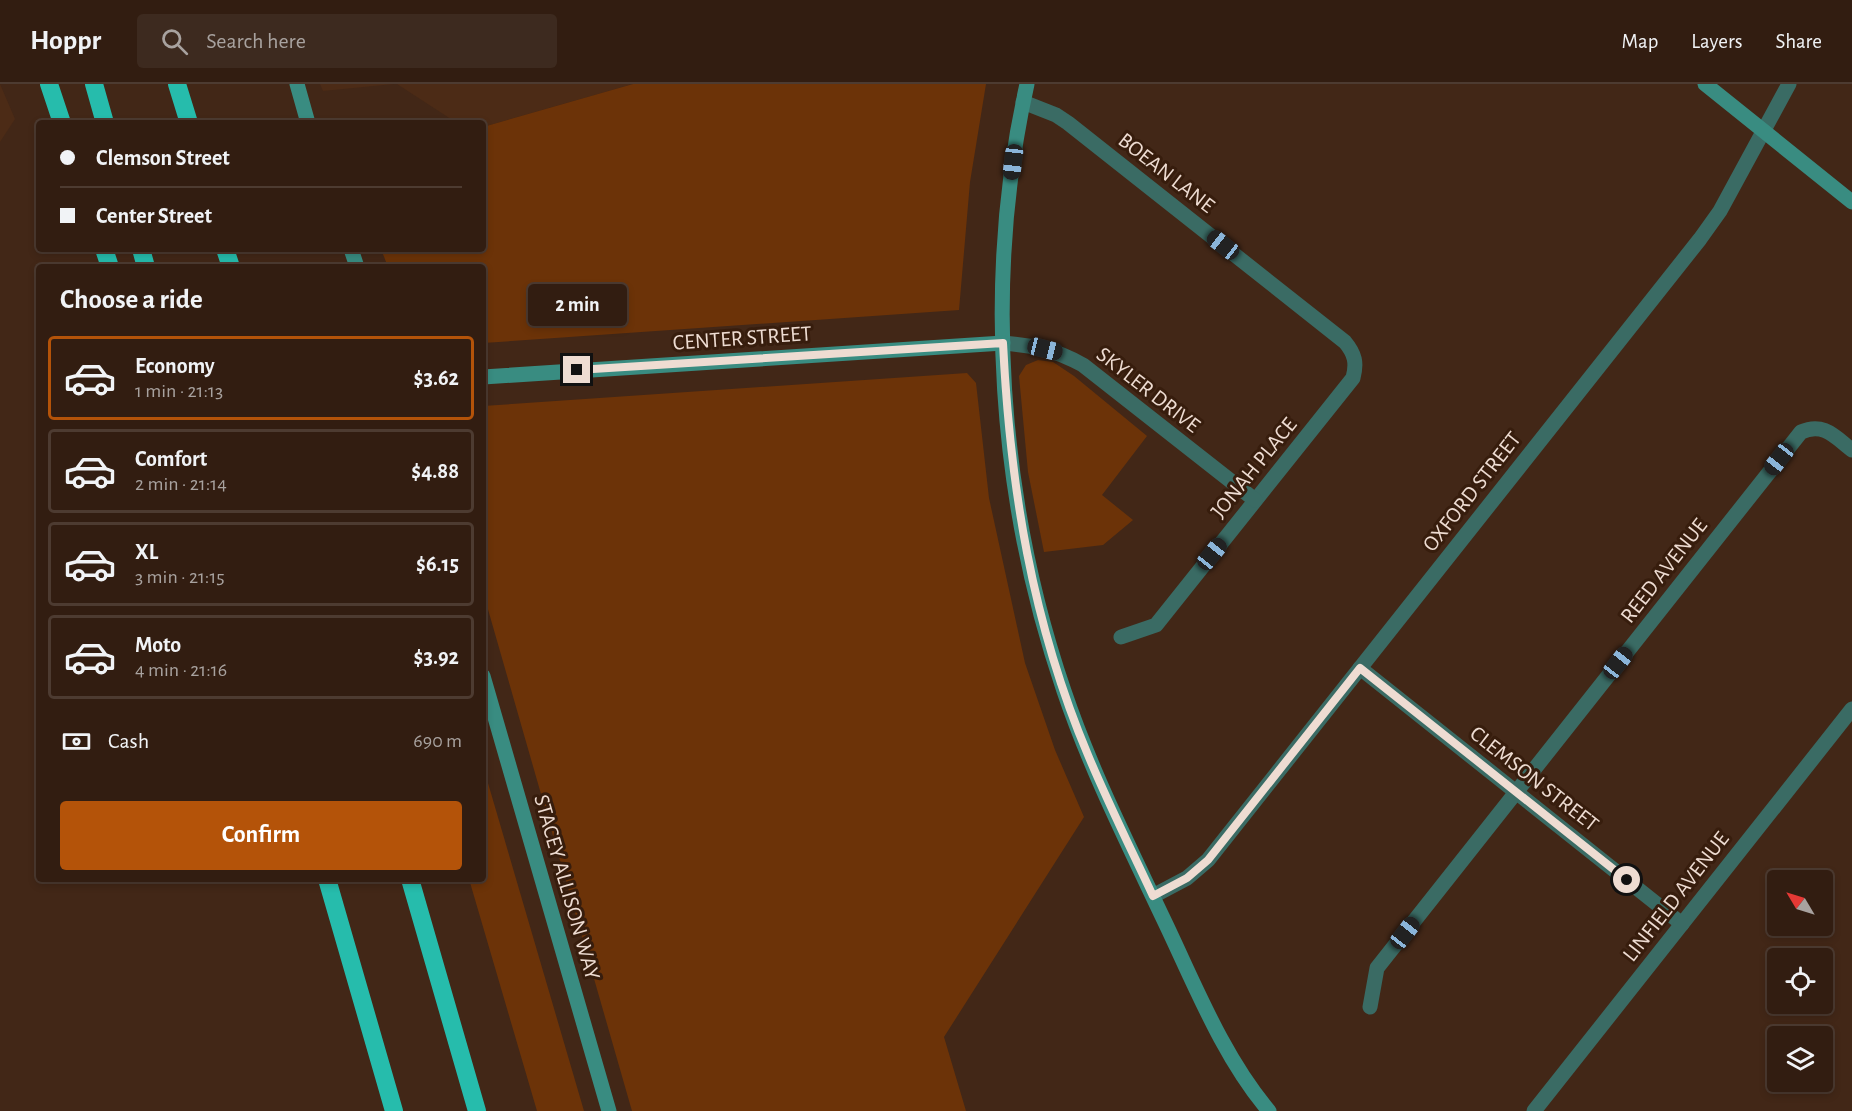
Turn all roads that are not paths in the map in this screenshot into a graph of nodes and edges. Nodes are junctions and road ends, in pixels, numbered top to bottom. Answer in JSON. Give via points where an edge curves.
{"nodes":[{"id":1,"x":48,"y":84,"type":"edge"},
{"id":2,"x":94,"y":84,"type":"edge"},
{"id":3,"x":177,"y":84,"type":"edge"},
{"id":4,"x":184,"y":84,"type":"edge"},
{"id":5,"x":297,"y":84,"type":"edge"},
{"id":6,"x":1027,"y":84,"type":"edge"},
{"id":7,"x":1705,"y":84,"type":"edge"},
{"id":8,"x":1789,"y":84,"type":"edge"},
{"id":9,"x":1023,"y":102,"type":"junction"},
{"id":10,"x":61,"y":120,"type":"edge"},
{"id":11,"x":104,"y":120,"type":"edge"},
{"id":12,"x":188,"y":120,"type":"edge"},
{"id":13,"x":189,"y":120,"type":"edge"},
{"id":14,"x":307,"y":120,"type":"edge"},
{"id":15,"x":1764,"y":131,"type":"junction"},
{"id":16,"x":1852,"y":202,"type":"edge"},
{"id":17,"x":1003,"y":343,"type":"junction"},
{"id":18,"x":1355,"y":360,"type":"joint"},
{"id":19,"x":486,"y":377,"type":"edge"},
{"id":20,"x":1852,"y":450,"type":"edge"},
{"id":21,"x":1255,"y":500,"type":"junction"},
{"id":22,"x":1120,"y":638,"type":"dead end"},
{"id":23,"x":1360,"y":668,"type":"junction"},
{"id":24,"x":486,"y":686,"type":"edge"},
{"id":25,"x":1852,"y":709,"type":"edge"},
{"id":26,"x":1516,"y":792,"type":"junction"},
{"id":27,"x":328,"y":882,"type":"edge"},
{"id":28,"x":411,"y":882,"type":"edge"},
{"id":29,"x":1153,"y":896,"type":"junction"},
{"id":30,"x":1682,"y":924,"type":"junction"},
{"id":31,"x":1370,"y":1007,"type":"dead end"},
{"id":32,"x":394,"y":1111,"type":"edge"},
{"id":33,"x":477,"y":1111,"type":"edge"},
{"id":34,"x":609,"y":1111,"type":"edge"},
{"id":35,"x":1269,"y":1111,"type":"edge"},
{"id":36,"x":1534,"y":1111,"type":"edge"}],
"edges":[{"from":1,"to":10,"type":"highway"},
{"from":2,"to":11,"type":"highway"},
{"from":3,"to":12,"type":"highway"},
{"from":4,"to":13,"type":"highway"},
{"from":5,"to":14,"type":"street"},
{"from":6,"to":9,"type":"street"},
{"from":7,"to":15,"type":"street"},
{"from":8,"to":15,"type":"street","name":"OXFORD STREET"},
{"from":9,"to":17,"type":"street","via":[[1004,263]]},
{"from":9,"to":18,"type":"street","name":"BOEAN LANE","via":[[1068,123],[1346,342]]},
{"from":15,"to":16,"type":"street"},
{"from":15,"to":23,"type":"street","name":"OXFORD STREET","via":[[1700,239]]},
{"from":17,"to":19,"type":"street","name":"CENTER STREET"},
{"from":17,"to":21,"type":"street","name":"SKYLER DRIVE","via":[[1060,352],[1083,365]]},
{"from":17,"to":29,"type":"street","via":[[1013,474],[1023,540],[1042,619],[1088,755]]},
{"from":18,"to":21,"type":"street","name":"JONAH PLACE","via":[[1353,378]]},
{"from":20,"to":26,"type":"street","name":"REED AVENUE","via":[[1821,428],[1801,432]]},
{"from":21,"to":22,"type":"street","name":"JONAH PLACE","via":[[1156,625]]},
{"from":23,"to":26,"type":"street","name":"CLEMSON STREET"},
{"from":23,"to":29,"type":"street","name":"OXFORD STREET","via":[[1208,860],[1187,878]]},
{"from":24,"to":34,"type":"street","name":"STACEY ALLISON WAY"},
{"from":25,"to":30,"type":"street","name":"LINFIELD AVENUE"},
{"from":26,"to":30,"type":"street","name":"CLEMSON STREET"},
{"from":26,"to":31,"type":"street","name":"REED AVENUE","via":[[1377,968]]},
{"from":27,"to":32,"type":"highway"},
{"from":28,"to":33,"type":"highway"},
{"from":29,"to":35,"type":"street","via":[[1230,1054]]},
{"from":30,"to":36,"type":"street","name":"LINFIELD AVENUE"}]}
